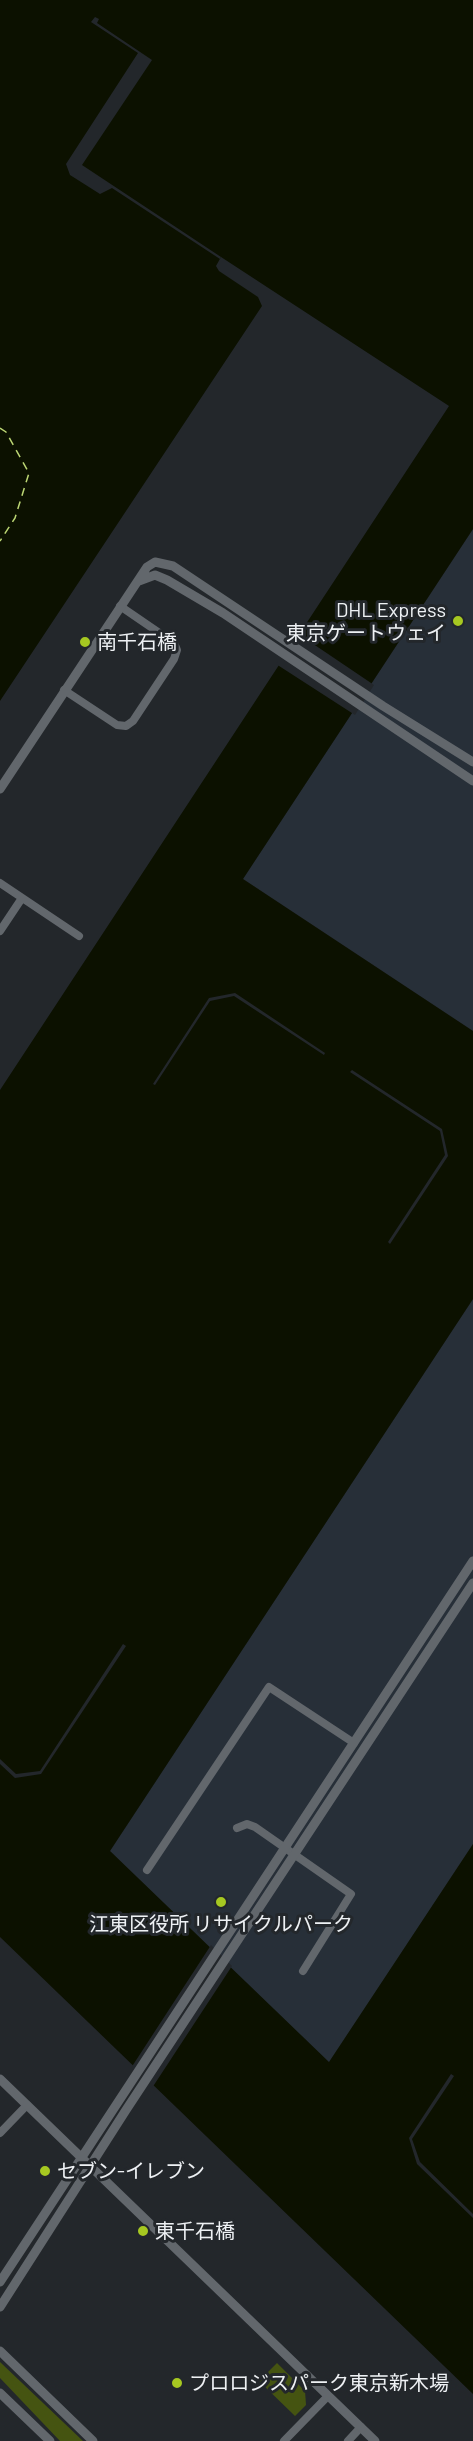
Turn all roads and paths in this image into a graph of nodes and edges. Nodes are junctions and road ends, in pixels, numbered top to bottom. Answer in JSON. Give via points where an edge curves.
{"nodes":[{"id":1,"x":135,"y":585,"type":"junction"},
{"id":2,"x":120,"y":606,"type":"junction"},
{"id":3,"x":64,"y":690,"type":"junction"},
{"id":4,"x":473,"y":762,"type":"edge"},
{"id":5,"x":473,"y":781,"type":"edge"},
{"id":6,"x":0,"y":789,"type":"edge"},
{"id":7,"x":0,"y":883,"type":"edge"},
{"id":8,"x":22,"y":898,"type":"junction"},
{"id":9,"x":0,"y":931,"type":"edge"},
{"id":10,"x":79,"y":936,"type":"dead end"},
{"id":11,"x":473,"y":1561,"type":"edge"},
{"id":12,"x":473,"y":1583,"type":"edge"},
{"id":13,"x":455,"y":1588,"type":"junction"},
{"id":14,"x":465,"y":1595,"type":"junction"},
{"id":15,"x":354,"y":1743,"type":"junction"},
{"id":16,"x":237,"y":1828,"type":"dead end"},
{"id":17,"x":286,"y":1847,"type":"junction"},
{"id":18,"x":294,"y":1856,"type":"junction"},
{"id":19,"x":147,"y":1870,"type":"dead end"},
{"id":20,"x":303,"y":1971,"type":"dead end"},
{"id":21,"x":0,"y":2079,"type":"edge"},
{"id":22,"x":27,"y":2105,"type":"junction"},
{"id":23,"x":122,"y":2107,"type":"junction"},
{"id":24,"x":0,"y":2133,"type":"edge"},
{"id":25,"x":82,"y":2158,"type":"junction"},
{"id":26,"x":90,"y":2166,"type":"junction"},
{"id":27,"x":0,"y":2282,"type":"edge"},
{"id":28,"x":0,"y":2307,"type":"edge"},
{"id":29,"x":0,"y":2351,"type":"edge"},
{"id":30,"x":0,"y":2393,"type":"edge"},
{"id":31,"x":328,"y":2396,"type":"junction"},
{"id":32,"x":361,"y":2427,"type":"junction"},
{"id":33,"x":50,"y":2441,"type":"edge"},
{"id":34,"x":93,"y":2441,"type":"edge"},
{"id":35,"x":284,"y":2441,"type":"edge"},
{"id":36,"x":348,"y":2441,"type":"edge"},
{"id":37,"x":375,"y":2441,"type":"edge"}],
"edges":[{"from":1,"to":2,"type":"street"},
{"from":1,"to":4,"type":"street","via":[[155,561],[173,566]]},
{"from":1,"to":5,"type":"street","via":[[148,576],[162,577]]},
{"from":2,"to":3,"type":"street"},
{"from":2,"to":3,"type":"street","via":[[177,646],[176,654],[133,721],[126,726],[117,724]]},
{"from":3,"to":6,"type":"street"},
{"from":7,"to":8,"type":"street"},
{"from":8,"to":9,"type":"street"},
{"from":8,"to":10,"type":"street"},
{"from":11,"to":13,"type":"street"},
{"from":12,"to":14,"type":"street"},
{"from":13,"to":14,"type":"street"},
{"from":13,"to":15,"type":"street"},
{"from":14,"to":18,"type":"street"},
{"from":15,"to":17,"type":"street"},
{"from":15,"to":19,"type":"street","via":[[269,1687]]},
{"from":16,"to":17,"type":"street","via":[[248,1824]]},
{"from":17,"to":18,"type":"street"},
{"from":17,"to":23,"type":"street"},
{"from":18,"to":20,"type":"street","via":[[351,1894]]},
{"from":18,"to":23,"type":"street"},
{"from":21,"to":22,"type":"street"},
{"from":22,"to":24,"type":"street"},
{"from":22,"to":25,"type":"street"},
{"from":23,"to":25,"type":"street"},
{"from":23,"to":26,"type":"street"},
{"from":25,"to":26,"type":"street"},
{"from":25,"to":27,"type":"street"},
{"from":26,"to":28,"type":"street"},
{"from":26,"to":31,"type":"street"},
{"from":29,"to":34,"type":"street"},
{"from":30,"to":33,"type":"street"},
{"from":31,"to":32,"type":"street"},
{"from":31,"to":35,"type":"street"},
{"from":32,"to":36,"type":"street"},
{"from":32,"to":37,"type":"street"}]}
